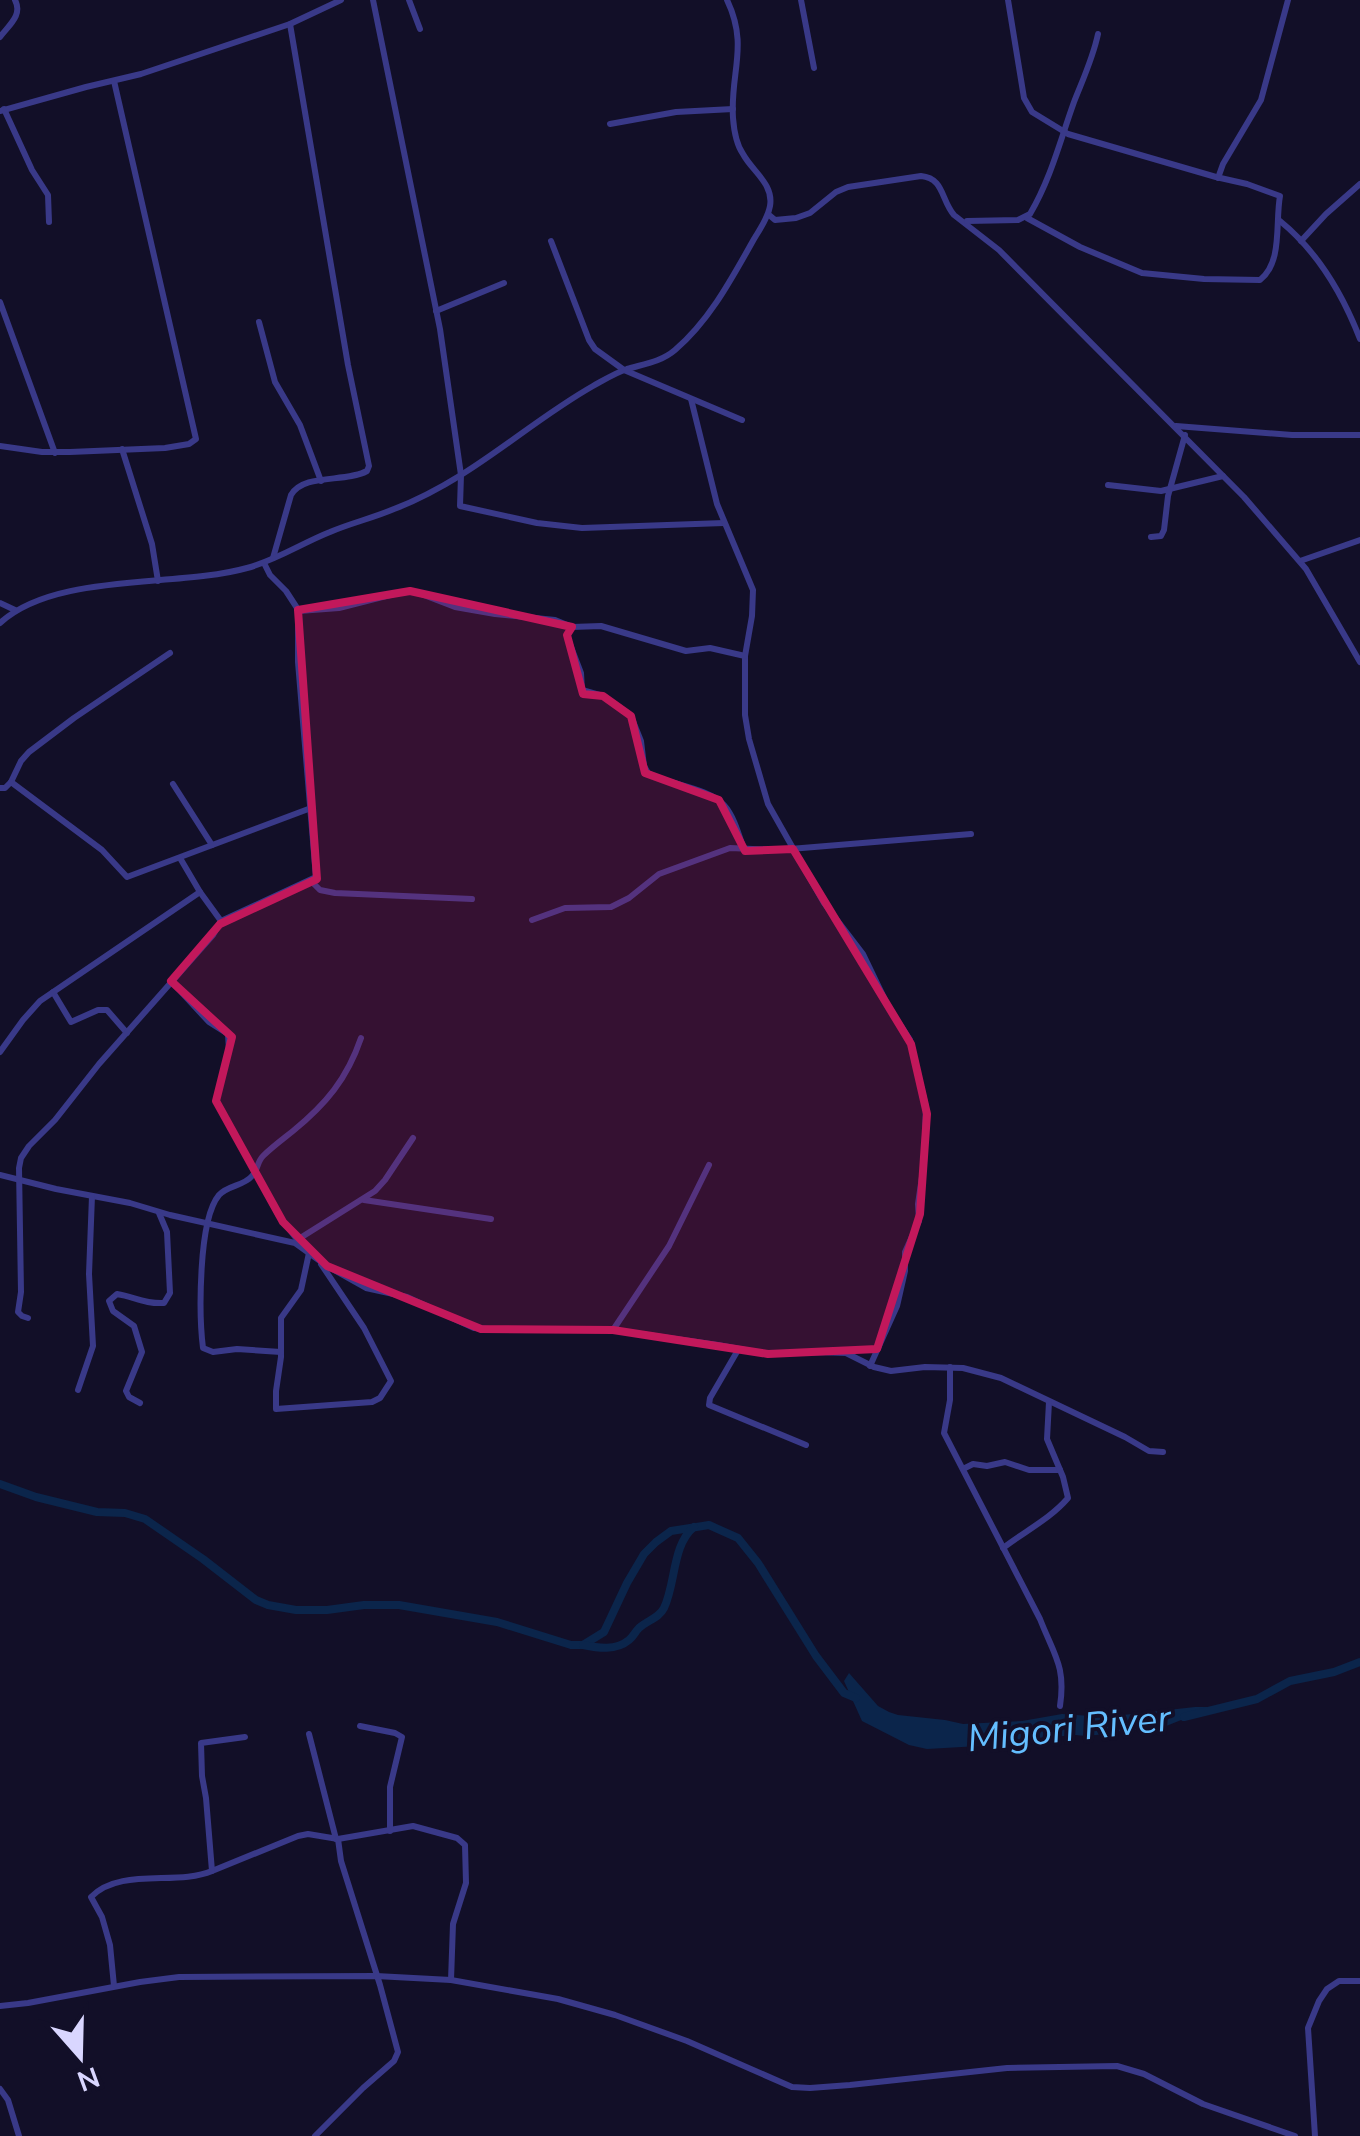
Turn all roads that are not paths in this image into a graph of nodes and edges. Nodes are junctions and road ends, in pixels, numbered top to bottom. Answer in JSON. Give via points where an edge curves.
{"nodes":[{"id":1,"x":16,"y":0,"type":"edge"},
{"id":2,"x":341,"y":0,"type":"edge"},
{"id":3,"x":373,"y":0,"type":"edge"},
{"id":4,"x":410,"y":0,"type":"edge"},
{"id":5,"x":727,"y":0,"type":"edge"},
{"id":6,"x":801,"y":0,"type":"edge"},
{"id":7,"x":1008,"y":0,"type":"edge"},
{"id":8,"x":1288,"y":0,"type":"edge"},
{"id":9,"x":290,"y":24,"type":"junction"},
{"id":10,"x":420,"y":28,"type":"dead end"},
{"id":11,"x":1098,"y":34,"type":"dead end"},
{"id":12,"x":0,"y":37,"type":"edge"},
{"id":13,"x":814,"y":68,"type":"dead end"},
{"id":14,"x":114,"y":81,"type":"junction"},
{"id":15,"x":733,"y":108,"type":"junction"},
{"id":16,"x":2,"y":110,"type":"edge"},
{"id":17,"x":610,"y":124,"type":"dead end"},
{"id":18,"x":1066,"y":132,"type":"junction"},
{"id":19,"x":1218,"y":178,"type":"junction"},
{"id":20,"x":1360,"y":184,"type":"edge"},
{"id":21,"x":768,"y":214,"type":"junction"},
{"id":22,"x":1027,"y":218,"type":"junction"},
{"id":23,"x":961,"y":220,"type":"junction"},
{"id":24,"x":1279,"y":220,"type":"junction"},
{"id":25,"x":49,"y":222,"type":"dead end"},
{"id":26,"x":551,"y":241,"type":"dead end"},
{"id":27,"x":1302,"y":241,"type":"junction"},
{"id":28,"x":504,"y":284,"type":"dead end"},
{"id":29,"x":0,"y":302,"type":"edge"},
{"id":30,"x":436,"y":312,"type":"junction"},
{"id":31,"x":258,"y":322,"type":"dead end"},
{"id":32,"x":1360,"y":339,"type":"edge"},
{"id":33,"x":624,"y":370,"type":"junction"},
{"id":34,"x":691,"y":399,"type":"junction"},
{"id":35,"x":742,"y":420,"type":"dead end"},
{"id":36,"x":1175,"y":426,"type":"junction"},
{"id":37,"x":1184,"y":435,"type":"junction"},
{"id":38,"x":1360,"y":435,"type":"edge"},
{"id":39,"x":0,"y":446,"type":"edge"},
{"id":40,"x":122,"y":449,"type":"junction"},
{"id":41,"x":55,"y":453,"type":"junction"},
{"id":42,"x":461,"y":474,"type":"junction"},
{"id":43,"x":1224,"y":476,"type":"junction"},
{"id":44,"x":322,"y":481,"type":"junction"},
{"id":45,"x":1108,"y":485,"type":"dead end"},
{"id":46,"x":1170,"y":489,"type":"junction"},
{"id":47,"x":724,"y":524,"type":"junction"},
{"id":48,"x":1151,"y":538,"type":"dead end"},
{"id":49,"x":1360,"y":540,"type":"edge"},
{"id":50,"x":268,"y":561,"type":"junction"},
{"id":51,"x":1300,"y":562,"type":"junction"},
{"id":52,"x":158,"y":581,"type":"junction"},
{"id":53,"x":0,"y":603,"type":"edge"},
{"id":54,"x":15,"y":610,"type":"junction"},
{"id":55,"x":298,"y":610,"type":"junction"},
{"id":56,"x":0,"y":623,"type":"edge"},
{"id":57,"x":572,"y":627,"type":"junction"},
{"id":58,"x":170,"y":652,"type":"dead end"},
{"id":59,"x":745,"y":656,"type":"junction"},
{"id":60,"x":1360,"y":662,"type":"edge"},
{"id":61,"x":12,"y":782,"type":"junction"},
{"id":62,"x":172,"y":784,"type":"dead end"},
{"id":63,"x":0,"y":788,"type":"edge"},
{"id":64,"x":311,"y":808,"type":"junction"},
{"id":65,"x":971,"y":834,"type":"dead end"},
{"id":66,"x":212,"y":845,"type":"junction"},
{"id":67,"x":793,"y":849,"type":"junction"},
{"id":68,"x":744,"y":850,"type":"junction"},
{"id":69,"x":180,"y":858,"type":"junction"},
{"id":70,"x":311,"y":881,"type":"junction"},
{"id":71,"x":200,"y":892,"type":"junction"},
{"id":72,"x":472,"y":900,"type":"dead end"},
{"id":73,"x":532,"y":920,"type":"dead end"},
{"id":74,"x":221,"y":921,"type":"junction"},
{"id":75,"x":171,"y":981,"type":"junction"},
{"id":76,"x":53,"y":992,"type":"junction"},
{"id":77,"x":127,"y":1033,"type":"junction"},
{"id":78,"x":361,"y":1038,"type":"dead end"},
{"id":79,"x":0,"y":1052,"type":"edge"},
{"id":80,"x":413,"y":1138,"type":"dead end"},
{"id":81,"x":709,"y":1165,"type":"dead end"},
{"id":82,"x":256,"y":1170,"type":"junction"},
{"id":83,"x":0,"y":1175,"type":"edge"},
{"id":84,"x":19,"y":1179,"type":"junction"},
{"id":85,"x":92,"y":1196,"type":"junction"},
{"id":86,"x":363,"y":1200,"type":"junction"},
{"id":87,"x":159,"y":1212,"type":"junction"},
{"id":88,"x":491,"y":1219,"type":"dead end"},
{"id":89,"x":208,"y":1222,"type":"junction"},
{"id":90,"x":303,"y":1247,"type":"junction"},
{"id":91,"x":320,"y":1261,"type":"junction"},
{"id":92,"x":28,"y":1318,"type":"dead end"},
{"id":93,"x":614,"y":1330,"type":"junction"},
{"id":94,"x":877,"y":1349,"type":"junction"},
{"id":95,"x":738,"y":1350,"type":"junction"},
{"id":96,"x":281,"y":1352,"type":"junction"},
{"id":97,"x":853,"y":1355,"type":"junction"},
{"id":98,"x":870,"y":1366,"type":"junction"},
{"id":99,"x":950,"y":1367,"type":"junction"},
{"id":100,"x":78,"y":1390,"type":"dead end"},
{"id":101,"x":1049,"y":1402,"type":"junction"},
{"id":102,"x":140,"y":1403,"type":"dead end"},
{"id":103,"x":806,"y":1445,"type":"dead end"},
{"id":104,"x":1163,"y":1452,"type":"dead end"},
{"id":105,"x":962,"y":1469,"type":"junction"},
{"id":106,"x":1060,"y":1470,"type":"junction"},
{"id":107,"x":1003,"y":1548,"type":"junction"},
{"id":108,"x":1060,"y":1706,"type":"dead end"},
{"id":109,"x":360,"y":1726,"type":"dead end"},
{"id":110,"x":309,"y":1734,"type":"dead end"},
{"id":111,"x":245,"y":1737,"type":"dead end"},
{"id":112,"x":390,"y":1832,"type":"junction"},
{"id":113,"x":337,"y":1839,"type":"junction"},
{"id":114,"x":212,"y":1871,"type":"junction"},
{"id":115,"x":376,"y":1976,"type":"junction"},
{"id":116,"x":451,"y":1980,"type":"junction"},
{"id":117,"x":1360,"y":1981,"type":"edge"},
{"id":118,"x":114,"y":1986,"type":"junction"},
{"id":119,"x":0,"y":2006,"type":"edge"},
{"id":120,"x":0,"y":2089,"type":"edge"},
{"id":121,"x":19,"y":2136,"type":"edge"},
{"id":122,"x":315,"y":2136,"type":"edge"},
{"id":123,"x":1294,"y":2136,"type":"edge"},
{"id":124,"x":1316,"y":2136,"type":"edge"}],
"edges":[{"from":1,"to":12,"type":"street","via":[[18,13]]},
{"from":2,"to":9,"type":"street"},
{"from":3,"to":30,"type":"street"},
{"from":4,"to":10,"type":"street"},
{"from":5,"to":15,"type":"street","via":[[739,41]]},
{"from":6,"to":13,"type":"street"},
{"from":7,"to":18,"type":"street","via":[[1025,102]]},
{"from":8,"to":19,"type":"street","via":[[1260,103]]},
{"from":9,"to":14,"type":"street"},
{"from":9,"to":44,"type":"street","via":[[369,466],[358,476]]},
{"from":11,"to":18,"type":"street"},
{"from":14,"to":16,"type":"street"},
{"from":14,"to":40,"type":"street","via":[[196,436],[178,446]]},
{"from":15,"to":17,"type":"street"},
{"from":15,"to":21,"type":"street","via":[[738,145],[768,188]]},
{"from":16,"to":25,"type":"street","via":[[48,195]]},
{"from":18,"to":19,"type":"street"},
{"from":18,"to":22,"type":"street"},
{"from":19,"to":24,"type":"street","via":[[1279,195]]},
{"from":20,"to":27,"type":"street"},
{"from":21,"to":23,"type":"street","via":[[796,218],[848,186],[921,176],[936,180]]},
{"from":21,"to":33,"type":"street","via":[[700,324],[665,357]]},
{"from":22,"to":23,"type":"street"},
{"from":22,"to":24,"type":"street","via":[[1142,274],[1260,280],[1272,262]]},
{"from":23,"to":36,"type":"street"},
{"from":24,"to":27,"type":"street"},
{"from":26,"to":33,"type":"street","via":[[591,344]]},
{"from":27,"to":32,"type":"street","via":[[1337,290]]},
{"from":28,"to":30,"type":"street"},
{"from":29,"to":41,"type":"street"},
{"from":30,"to":42,"type":"street"},
{"from":31,"to":44,"type":"street","via":[[275,382]]},
{"from":33,"to":34,"type":"street"},
{"from":33,"to":42,"type":"street"},
{"from":34,"to":35,"type":"street"},
{"from":34,"to":47,"type":"street"},
{"from":36,"to":37,"type":"street"},
{"from":36,"to":38,"type":"street"},
{"from":37,"to":43,"type":"street"},
{"from":37,"to":46,"type":"street"},
{"from":39,"to":41,"type":"street"},
{"from":40,"to":41,"type":"street"},
{"from":40,"to":52,"type":"street"},
{"from":42,"to":47,"type":"street","via":[[461,508],[530,522],[582,528]]},
{"from":42,"to":50,"type":"street","via":[[398,508]]},
{"from":43,"to":46,"type":"street"},
{"from":43,"to":51,"type":"street"},
{"from":44,"to":50,"type":"street","via":[[293,490]]},
{"from":45,"to":46,"type":"street"},
{"from":46,"to":48,"type":"street","via":[[1164,530]]},
{"from":47,"to":59,"type":"street","via":[[754,590]]},
{"from":49,"to":51,"type":"street"},
{"from":50,"to":52,"type":"street"},
{"from":50,"to":55,"type":"street","via":[[270,575]]},
{"from":51,"to":60,"type":"street"},
{"from":52,"to":54,"type":"street","via":[[77,591]]},
{"from":53,"to":54,"type":"street"},
{"from":54,"to":56,"type":"street"},
{"from":55,"to":57,"type":"street","via":[[410,591],[455,607]]},
{"from":55,"to":64,"type":"street"},
{"from":57,"to":59,"type":"street","via":[[602,626],[676,649]]},
{"from":57,"to":68,"type":"street","via":[[568,639],[582,690],[631,716],[648,772],[724,806]]},
{"from":58,"to":61,"type":"street","via":[[28,752]]},
{"from":59,"to":67,"type":"street","via":[[749,739],[770,810]]},
{"from":61,"to":63,"type":"street"},
{"from":61,"to":69,"type":"street","via":[[127,877]]},
{"from":62,"to":66,"type":"street"},
{"from":64,"to":66,"type":"street"},
{"from":64,"to":70,"type":"street"},
{"from":65,"to":67,"type":"street"},
{"from":66,"to":69,"type":"street"},
{"from":67,"to":68,"type":"street"},
{"from":67,"to":94,"type":"street","via":[[863,954],[911,1044],[926,1107],[919,1221],[905,1250],[897,1306]]},
{"from":68,"to":73,"type":"street","via":[[730,848],[659,874],[611,907],[565,908]]},
{"from":69,"to":71,"type":"street"},
{"from":70,"to":72,"type":"street","via":[[336,893]]},
{"from":70,"to":74,"type":"street"},
{"from":71,"to":74,"type":"street"},
{"from":71,"to":76,"type":"street"},
{"from":74,"to":75,"type":"street"},
{"from":75,"to":77,"type":"street"},
{"from":75,"to":82,"type":"street","via":[[228,1035],[216,1100]]},
{"from":76,"to":77,"type":"street","via":[[71,1022],[107,1010]]},
{"from":76,"to":79,"type":"street"},
{"from":77,"to":84,"type":"street","via":[[24,1153]]},
{"from":78,"to":82,"type":"street","via":[[339,1084]]},
{"from":80,"to":86,"type":"street"},
{"from":81,"to":93,"type":"street","via":[[669,1246]]},
{"from":82,"to":89,"type":"street","via":[[218,1196]]},
{"from":82,"to":90,"type":"street"},
{"from":83,"to":84,"type":"street"},
{"from":84,"to":85,"type":"street"},
{"from":84,"to":92,"type":"street","via":[[18,1312]]},
{"from":85,"to":87,"type":"street"},
{"from":85,"to":100,"type":"street","via":[[93,1346]]},
{"from":86,"to":88,"type":"street"},
{"from":86,"to":90,"type":"street"},
{"from":87,"to":89,"type":"street"},
{"from":87,"to":102,"type":"street","via":[[167,1232],[166,1302],[118,1294],[109,1303],[137,1330],[141,1354],[126,1392]]},
{"from":89,"to":90,"type":"street"},
{"from":89,"to":96,"type":"street","via":[[203,1348]]},
{"from":90,"to":91,"type":"street"},
{"from":90,"to":96,"type":"street","via":[[301,1290],[281,1316]]},
{"from":91,"to":93,"type":"street","via":[[366,1288],[406,1297],[474,1328]]},
{"from":91,"to":96,"type":"street","via":[[391,1382],[372,1402],[276,1409]]},
{"from":93,"to":95,"type":"street"},
{"from":94,"to":97,"type":"street"},
{"from":94,"to":98,"type":"street"},
{"from":95,"to":97,"type":"street"},
{"from":95,"to":103,"type":"street","via":[[710,1406]]},
{"from":97,"to":98,"type":"street"},
{"from":98,"to":99,"type":"street"},
{"from":99,"to":101,"type":"street","via":[[1001,1378]]},
{"from":99,"to":105,"type":"street","via":[[944,1433]]},
{"from":101,"to":104,"type":"street","via":[[1148,1451]]},
{"from":101,"to":106,"type":"street","via":[[1047,1439]]},
{"from":105,"to":106,"type":"street","via":[[1005,1462]]},
{"from":105,"to":107,"type":"street"},
{"from":106,"to":107,"type":"street","via":[[1067,1500]]},
{"from":107,"to":108,"type":"street","via":[[1060,1668]]},
{"from":109,"to":112,"type":"street","via":[[402,1737],[390,1787]]},
{"from":110,"to":113,"type":"street"},
{"from":111,"to":114,"type":"street","via":[[201,1742]]},
{"from":112,"to":113,"type":"street"},
{"from":112,"to":116,"type":"street","via":[[419,1827],[465,1844],[466,1887],[453,1924]]},
{"from":113,"to":114,"type":"street","via":[[298,1836]]},
{"from":113,"to":115,"type":"street"},
{"from":114,"to":118,"type":"street","via":[[122,1882],[93,1894],[110,1945]]},
{"from":115,"to":116,"type":"street"},
{"from":115,"to":118,"type":"street","via":[[179,1977]]},
{"from":115,"to":122,"type":"street","via":[[397,2059]]},
{"from":116,"to":123,"type":"street","via":[[615,2015],[792,2087],[1007,2068],[1118,2066]]},
{"from":117,"to":124,"type":"street","via":[[1327,1988],[1308,2028]]},
{"from":118,"to":119,"type":"street"},
{"from":120,"to":121,"type":"street"}]}
